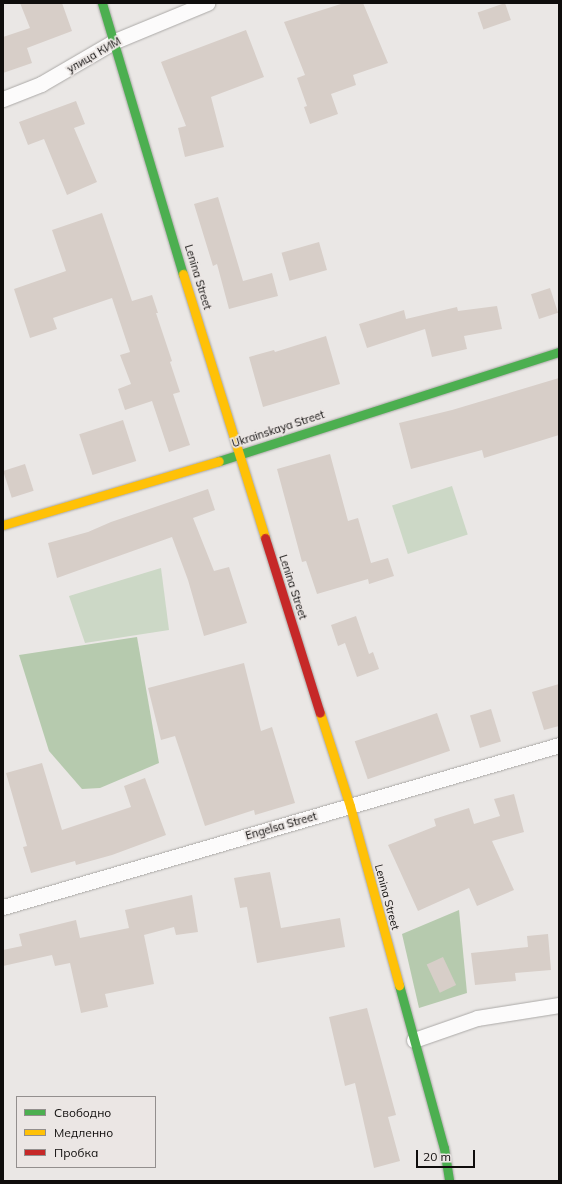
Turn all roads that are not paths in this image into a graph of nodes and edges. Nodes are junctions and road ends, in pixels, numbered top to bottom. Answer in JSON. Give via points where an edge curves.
{"nodes":[{"id":1,"x":102,"y":3,"type":"edge"},
{"id":2,"x":207,"y":3,"type":"edge"},
{"id":3,"x":115,"y":41,"type":"junction"},
{"id":4,"x":3,"y":99,"type":"edge"},
{"id":5,"x":559,"y":352,"type":"edge"},
{"id":6,"x":238,"y":455,"type":"junction"},
{"id":7,"x":3,"y":525,"type":"edge"},
{"id":8,"x":559,"y":745,"type":"edge"},
{"id":9,"x":350,"y":806,"type":"junction"},
{"id":10,"x":3,"y":907,"type":"edge"},
{"id":11,"x":559,"y":1005,"type":"edge"},
{"id":12,"x":414,"y":1040,"type":"junction"},
{"id":13,"x":449,"y":1181,"type":"edge"}],
"edges":[{"from":1,"to":3,"type":"street","name":"Lenina Street"},
{"from":2,"to":3,"type":"street","name":"улица КИМ"},
{"from":3,"to":4,"type":"street","name":"улица КИМ","via":[[41,84]]},
{"from":3,"to":6,"type":"street","name":"Lenina Street"},
{"from":5,"to":6,"type":"street","name":"Ukrainskaya Street"},
{"from":6,"to":7,"type":"street","name":"Ukrainskaya Street"},
{"from":6,"to":9,"type":"street","name":"Lenina Street"},
{"from":8,"to":9,"type":"street","name":"Engelsa Street"},
{"from":9,"to":10,"type":"street","name":"Engelsa Street"},
{"from":9,"to":12,"type":"street","name":"Lenina Street"},
{"from":11,"to":12,"type":"street","via":[[477,1018]]},
{"from":12,"to":13,"type":"street","name":"Lenina Street","via":[[444,1148]]}]}
